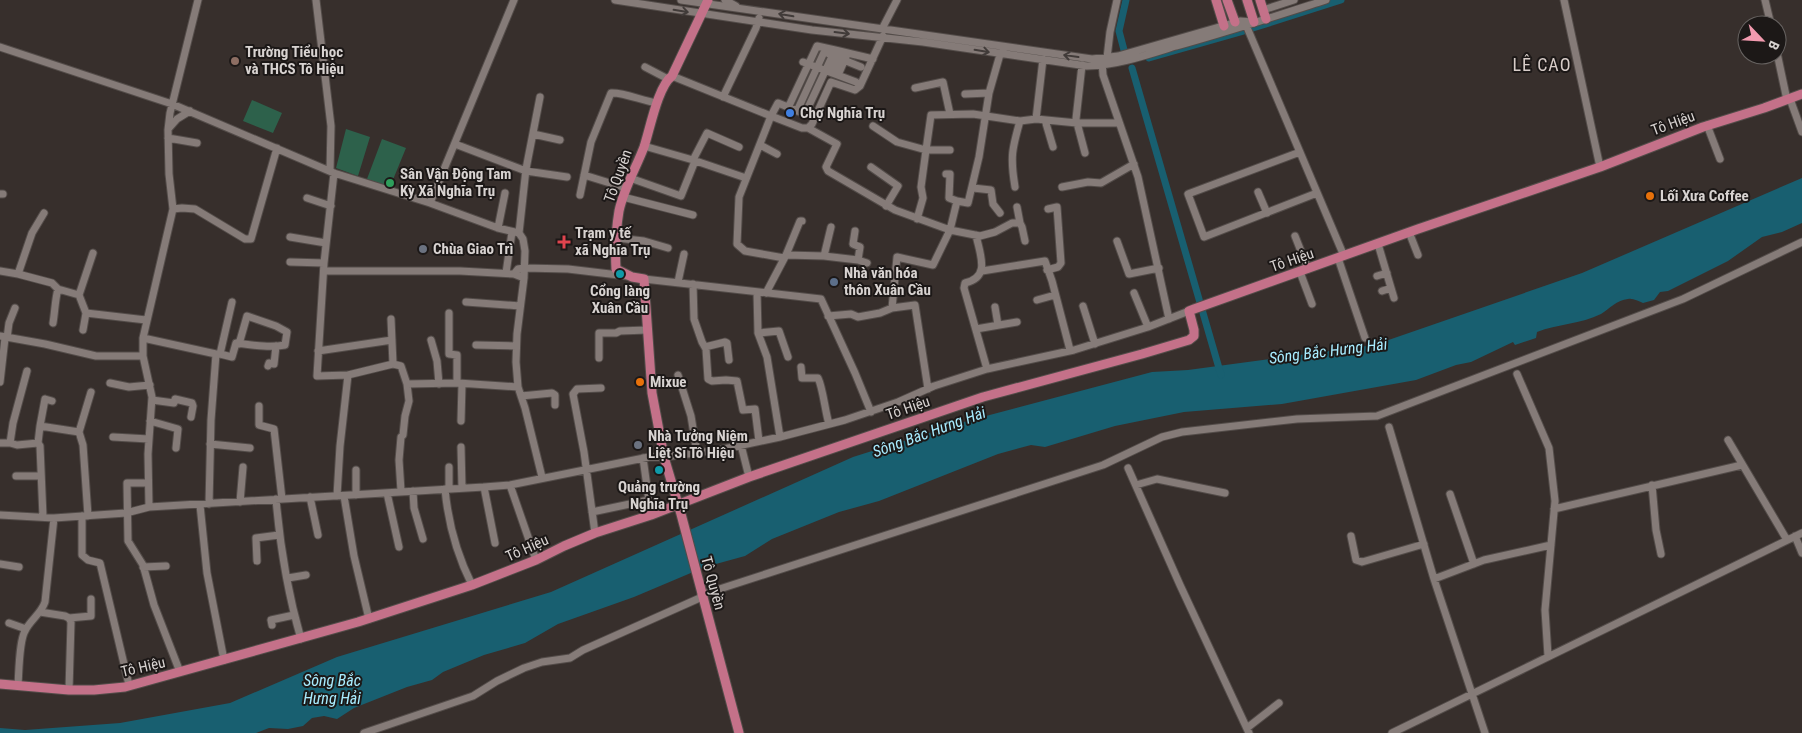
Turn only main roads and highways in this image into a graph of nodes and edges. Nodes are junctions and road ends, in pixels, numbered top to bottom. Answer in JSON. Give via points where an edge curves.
{"nodes":[{"id":1,"x":1216,"y":0,"type":"edge"},
{"id":2,"x":1228,"y":0,"type":"edge"},
{"id":3,"x":1247,"y":0,"type":"edge"},
{"id":4,"x":1260,"y":0,"type":"edge"},
{"id":5,"x":707,"y":2,"type":"edge"},
{"id":6,"x":1266,"y":19,"type":"road end"},
{"id":7,"x":1235,"y":22,"type":"road end"},
{"id":8,"x":1250,"y":24,"type":"road end"},
{"id":9,"x":1224,"y":26,"type":"road end"},
{"id":10,"x":1802,"y":94,"type":"edge"},
{"id":11,"x":678,"y":504,"type":"junction"},
{"id":12,"x":0,"y":684,"type":"edge"},
{"id":13,"x":739,"y":733,"type":"edge"}],
"edges":[{"from":1,"to":9,"type":"main road"},
{"from":2,"to":7,"type":"main road"},
{"from":3,"to":8,"type":"main road"},
{"from":4,"to":6,"type":"main road"},
{"from":5,"to":11,"type":"main road","name":"Tô Quyền","via":[[657,103],[644,146],[626,188],[619,214],[615,272],[644,279],[652,393],[664,457]]},
{"from":10,"to":11,"type":"main road","name":"Tô Hiệu","via":[[1191,310],[1194,336],[1189,340],[983,397]]},
{"from":11,"to":12,"type":"main road","name":"Tô Hiệu","via":[[564,546],[472,585],[369,619],[180,672],[94,690]]},
{"from":11,"to":13,"type":"main road","name":"Tô Quyền"}]}
